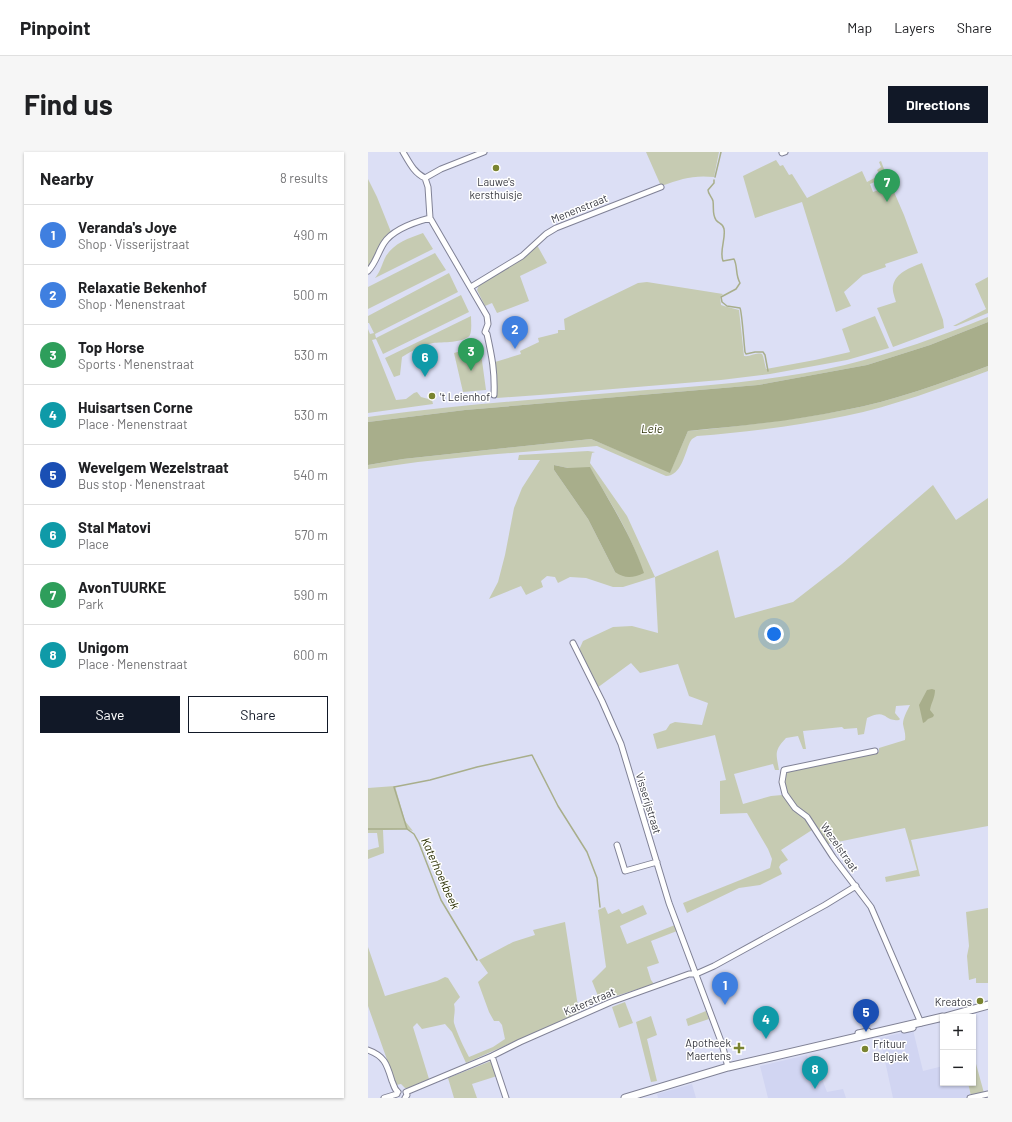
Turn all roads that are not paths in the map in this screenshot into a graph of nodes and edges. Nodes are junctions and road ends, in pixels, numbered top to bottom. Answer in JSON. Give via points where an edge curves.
{"nodes":[{"id":1,"x":403,"y":152,"type":"edge"},
{"id":2,"x":484,"y":152,"type":"edge"},
{"id":3,"x":425,"y":178,"type":"junction"},
{"id":4,"x":661,"y":187,"type":"dead end"},
{"id":5,"x":430,"y":218,"type":"junction"},
{"id":6,"x":368,"y":270,"type":"edge"},
{"id":7,"x":472,"y":287,"type":"junction"},
{"id":8,"x":494,"y":395,"type":"dead end"},
{"id":9,"x":573,"y":642,"type":"dead end"},
{"id":10,"x":875,"y":751,"type":"dead end"},
{"id":11,"x":617,"y":845,"type":"dead end"},
{"id":12,"x":656,"y":862,"type":"junction"},
{"id":13,"x":856,"y":886,"type":"junction"},
{"id":14,"x":696,"y":974,"type":"junction"},
{"id":15,"x":986,"y":1006,"type":"edge"},
{"id":16,"x":955,"y":1014,"type":"edge"},
{"id":17,"x":940,"y":1018,"type":"edge"},
{"id":18,"x":920,"y":1023,"type":"junction"},
{"id":19,"x":368,"y":1050,"type":"edge"},
{"id":20,"x":492,"y":1056,"type":"junction"},
{"id":21,"x":728,"y":1067,"type":"junction"},
{"id":22,"x":406,"y":1092,"type":"junction"},
{"id":23,"x":988,"y":1094,"type":"edge"},
{"id":24,"x":398,"y":1095,"type":"edge"},
{"id":25,"x":384,"y":1098,"type":"edge"},
{"id":26,"x":405,"y":1098,"type":"edge"},
{"id":27,"x":506,"y":1098,"type":"edge"},
{"id":28,"x":625,"y":1098,"type":"edge"},
{"id":29,"x":970,"y":1098,"type":"edge"}],
"edges":[{"from":1,"to":3,"type":"street","via":[[419,175]]},
{"from":2,"to":3,"type":"street"},
{"from":3,"to":5,"type":"street"},
{"from":4,"to":7,"type":"street","name":"Menenstraat","via":[[550,232],[522,256]]},
{"from":5,"to":6,"type":"street","via":[[398,230],[384,242]]},
{"from":5,"to":7,"type":"street"},
{"from":7,"to":8,"type":"street","via":[[488,320],[485,332],[493,360]]},
{"from":9,"to":12,"type":"street","name":"Visserijstraat","via":[[621,744]]},
{"from":10,"to":13,"type":"street","name":"Wezelstraat","via":[[784,770],[783,775],[785,794],[795,808],[807,817]]},
{"from":11,"to":12,"type":"street","via":[[625,871]]},
{"from":12,"to":14,"type":"street","name":"Visserijstraat"},
{"from":13,"to":14,"type":"street","via":[[762,940]]},
{"from":13,"to":18,"type":"street","name":"Wezelstraat","via":[[871,907]]},
{"from":14,"to":20,"type":"street","name":"Katerstraat","via":[[689,974],[610,1002]]},
{"from":14,"to":21,"type":"street","name":"Visserijstraat"},
{"from":15,"to":16,"type":"main road"},
{"from":17,"to":18,"type":"main road"},
{"from":18,"to":21,"type":"main road"},
{"from":19,"to":24,"type":"street","via":[[383,1059]]},
{"from":20,"to":22,"type":"street","name":"Katerstraat"},
{"from":20,"to":27,"type":"street"},
{"from":21,"to":28,"type":"main road"},
{"from":22,"to":24,"type":"street","via":[[403,1090]]},
{"from":22,"to":26,"type":"street"},
{"from":23,"to":29,"type":"street"},
{"from":24,"to":25,"type":"street"}]}
